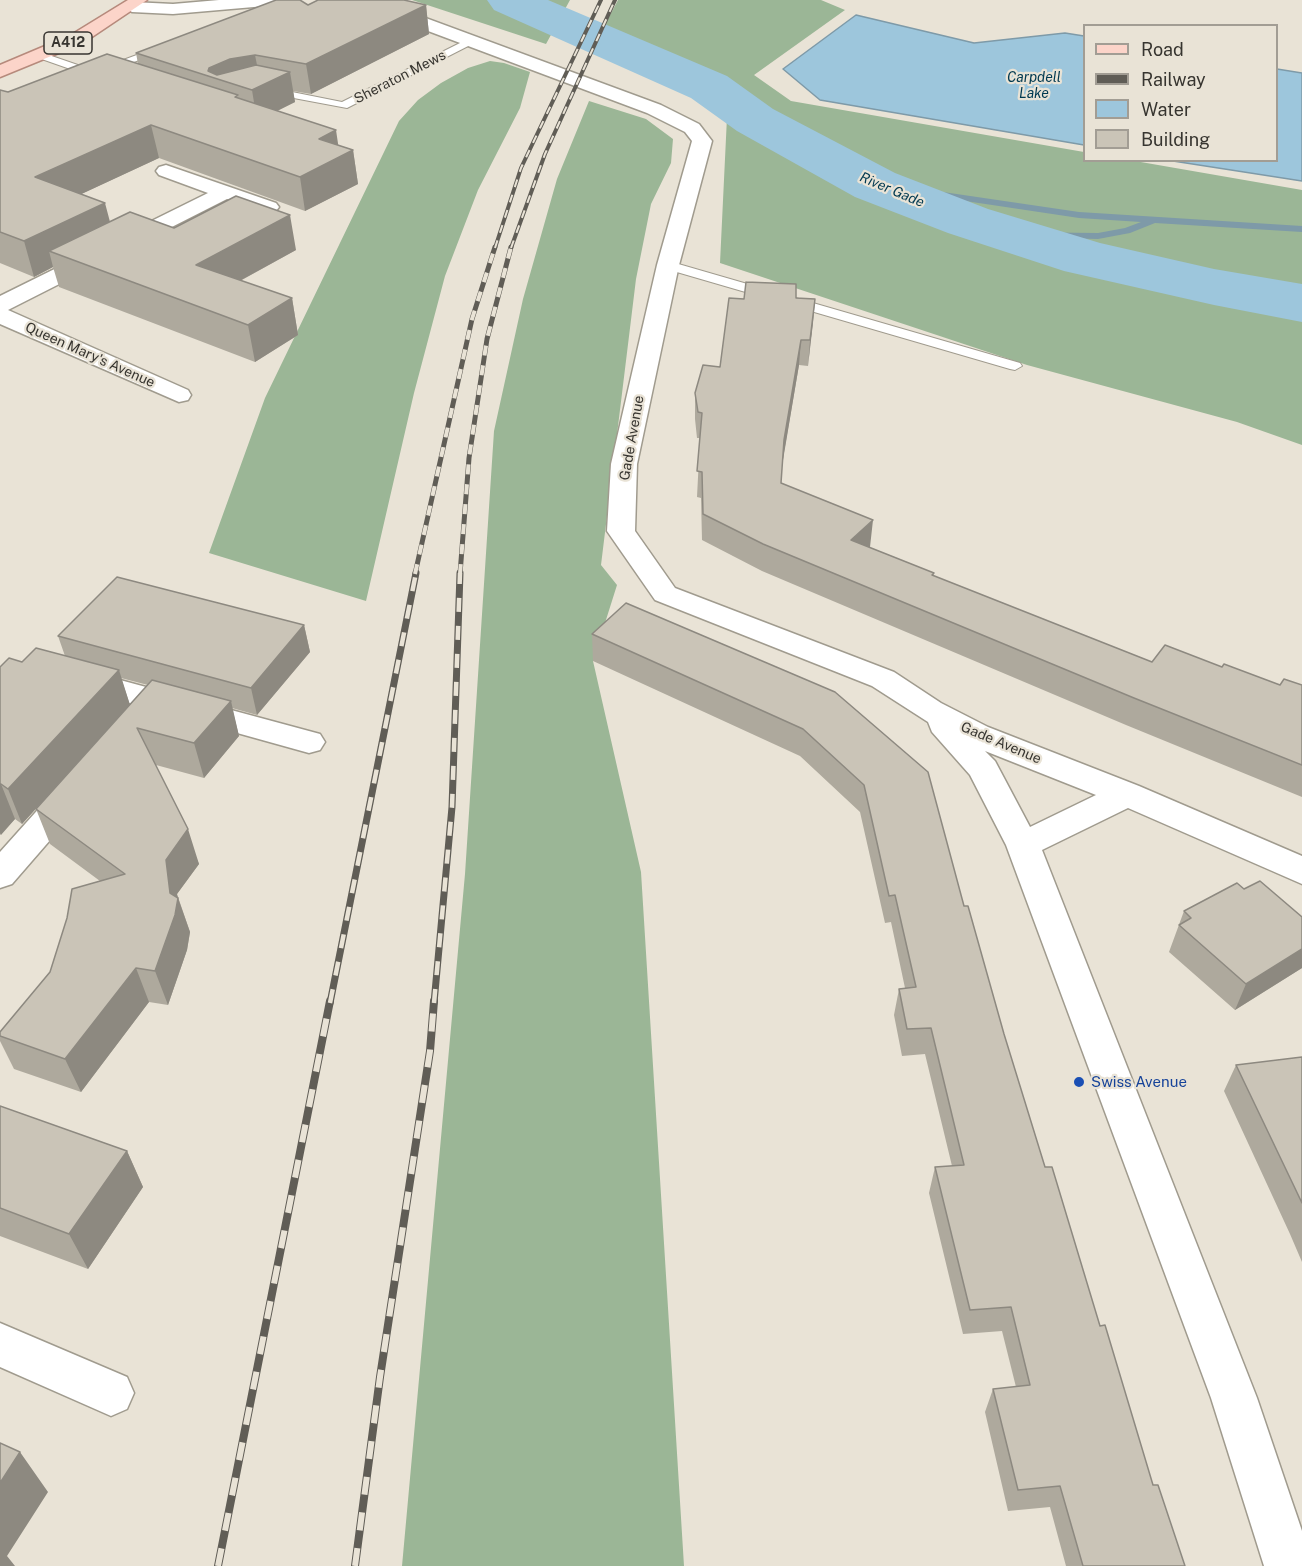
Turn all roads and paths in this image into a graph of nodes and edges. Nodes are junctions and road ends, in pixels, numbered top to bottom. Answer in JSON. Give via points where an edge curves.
{"nodes":[{"id":1,"x":277,"y":0,"type":"edge"},
{"id":2,"x":362,"y":0,"type":"edge"},
{"id":3,"x":135,"y":3,"type":"edge"},
{"id":4,"x":472,"y":40,"type":"junction"},
{"id":5,"x":175,"y":44,"type":"edge"},
{"id":6,"x":40,"y":55,"type":"junction"},
{"id":7,"x":0,"y":72,"type":"edge"},
{"id":8,"x":93,"y":73,"type":"junction"},
{"id":9,"x":109,"y":79,"type":"edge"},
{"id":10,"x":251,"y":91,"type":"edge"},
{"id":11,"x":166,"y":171,"type":"dead end"},
{"id":12,"x":225,"y":192,"type":"junction"},
{"id":13,"x":269,"y":207,"type":"edge"},
{"id":14,"x":668,"y":265,"type":"junction"},
{"id":15,"x":0,"y":305,"type":"edge"},
{"id":16,"x":0,"y":315,"type":"edge"},
{"id":17,"x":1015,"y":366,"type":"dead end"},
{"id":18,"x":179,"y":395,"type":"dead end"},
{"id":19,"x":58,"y":673,"type":"edge"},
{"id":20,"x":155,"y":699,"type":"junction"},
{"id":21,"x":930,"y":710,"type":"junction"},
{"id":22,"x":132,"y":726,"type":"edge"},
{"id":23,"x":309,"y":742,"type":"dead end"},
{"id":24,"x":93,"y":770,"type":"edge"},
{"id":25,"x":1128,"y":794,"type":"junction"},
{"id":26,"x":1023,"y":844,"type":"junction"},
{"id":27,"x":1302,"y":871,"type":"edge"},
{"id":28,"x":0,"y":875,"type":"edge"},
{"id":29,"x":0,"y":1345,"type":"edge"},
{"id":30,"x":111,"y":1393,"type":"dead end"},
{"id":31,"x":1289,"y":1566,"type":"edge"}],
"edges":[{"from":1,"to":3,"type":"street","via":[[173,9]]},
{"from":2,"to":4,"type":"street","name":"Gade Avenue"},
{"from":3,"to":6,"type":"main road","number":"A412","via":[[77,39]]},
{"from":4,"to":10,"type":"lane","name":"Sheraton Mews","via":[[343,106],[283,93]]},
{"from":4,"to":14,"type":"street","name":"Gade Avenue","via":[[654,109],[679,120],[699,136],[701,151]]},
{"from":5,"to":8,"type":"lane"},
{"from":6,"to":7,"type":"main road","number":"A412"},
{"from":6,"to":8,"type":"lane"},
{"from":8,"to":9,"type":"lane"},
{"from":11,"to":12,"type":"street"},
{"from":12,"to":13,"type":"street"},
{"from":12,"to":15,"type":"street"},
{"from":14,"to":17,"type":"lane"},
{"from":14,"to":21,"type":"street","name":"Gade Avenue","via":[[624,464],[621,531],[664,594],[883,679]]},
{"from":16,"to":18,"type":"street","name":"Queen Mary's Avenue"},
{"from":19,"to":20,"type":"street"},
{"from":20,"to":22,"type":"street"},
{"from":20,"to":23,"type":"street"},
{"from":21,"to":25,"type":"street","name":"Gade Avenue","via":[[976,735]]},
{"from":21,"to":26,"type":"street","via":[[983,769]]},
{"from":24,"to":28,"type":"street"},
{"from":25,"to":26,"type":"street"},
{"from":25,"to":27,"type":"street","name":"Gade Avenue"},
{"from":26,"to":31,"type":"street","via":[[1234,1398]]},
{"from":29,"to":30,"type":"street"}]}
